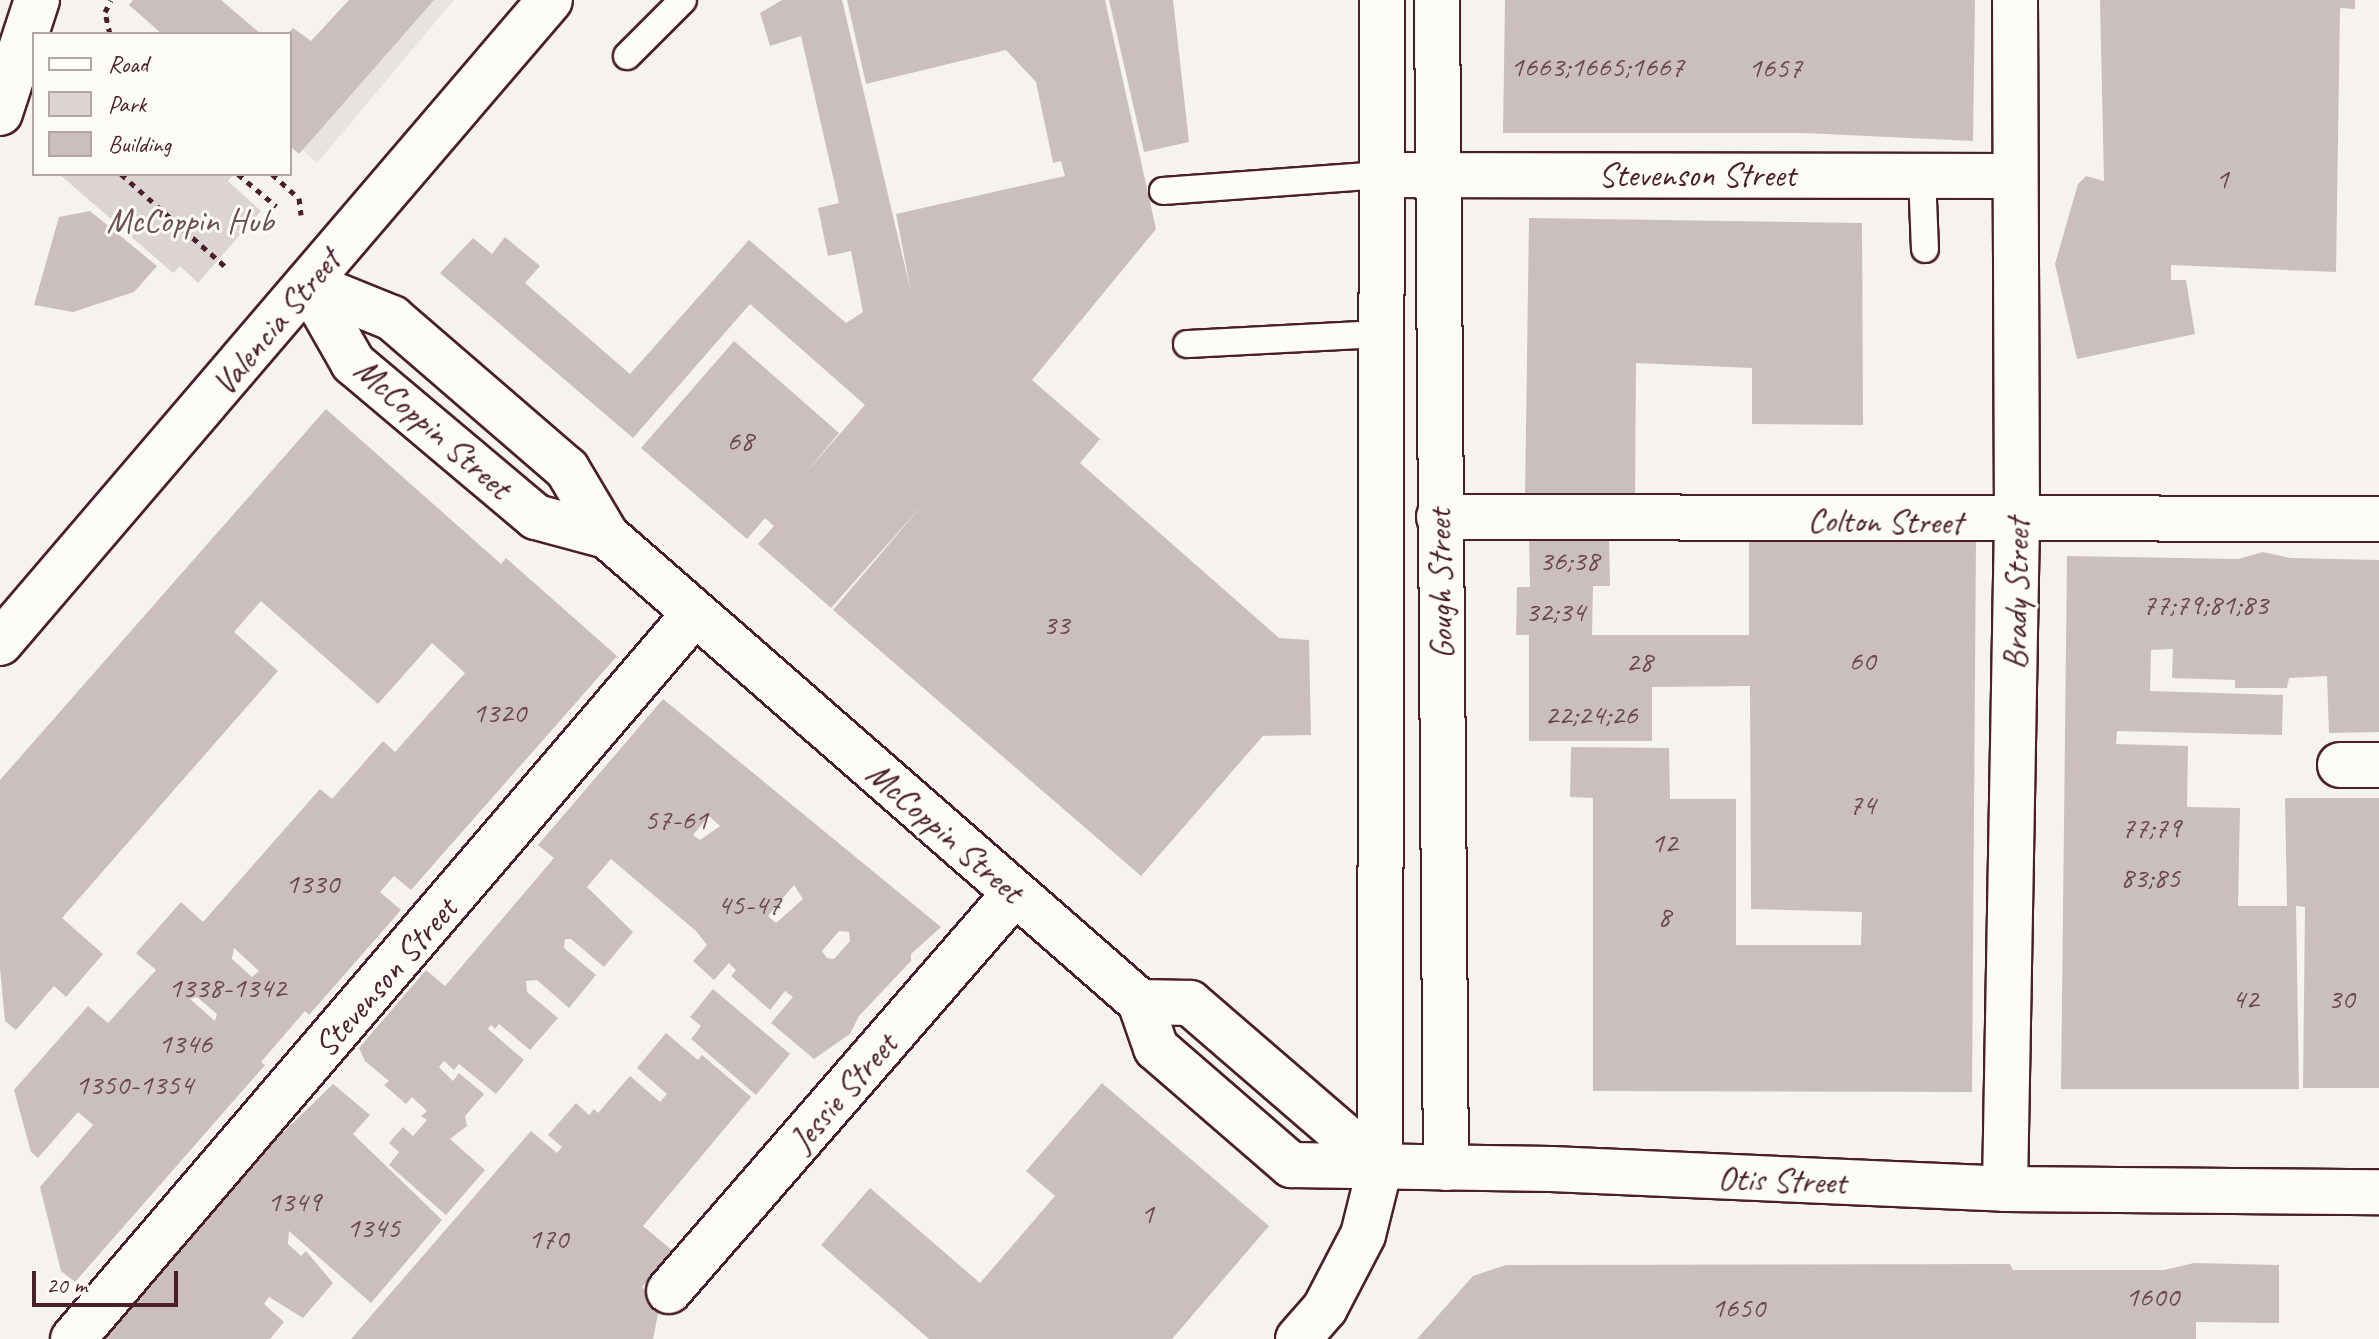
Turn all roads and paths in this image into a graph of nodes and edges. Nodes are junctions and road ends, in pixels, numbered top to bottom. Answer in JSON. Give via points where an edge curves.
{"nodes":[{"id":1,"x":37,"y":0,"type":"edge"},
{"id":2,"x":111,"y":0,"type":"edge"},
{"id":3,"x":550,"y":0,"type":"edge"},
{"id":4,"x":683,"y":0,"type":"edge"},
{"id":5,"x":1382,"y":0,"type":"edge"},
{"id":6,"x":1437,"y":0,"type":"edge"},
{"id":7,"x":2015,"y":0,"type":"edge"},
{"id":8,"x":110,"y":32,"type":"edge"},
{"id":9,"x":627,"y":56,"type":"dead end"},
{"id":10,"x":0,"y":113,"type":"edge"},
{"id":11,"x":1381,"y":175,"type":"junction"},
{"id":12,"x":1438,"y":175,"type":"junction"},
{"id":13,"x":1922,"y":175,"type":"junction"},
{"id":14,"x":123,"y":176,"type":"edge"},
{"id":15,"x":240,"y":176,"type":"edge"},
{"id":16,"x":2012,"y":176,"type":"junction"},
{"id":17,"x":1163,"y":191,"type":"dead end"},
{"id":18,"x":276,"y":206,"type":"dead end"},
{"id":19,"x":1925,"y":249,"type":"dead end"},
{"id":20,"x":228,"y":269,"type":"dead end"},
{"id":21,"x":308,"y":284,"type":"junction"},
{"id":22,"x":1381,"y":334,"type":"junction"},
{"id":23,"x":1187,"y":344,"type":"dead end"},
{"id":24,"x":1439,"y":517,"type":"junction"},
{"id":25,"x":2379,"y":519,"type":"edge"},
{"id":26,"x":2017,"y":521,"type":"junction"},
{"id":27,"x":607,"y":536,"type":"junction"},
{"id":28,"x":695,"y":613,"type":"junction"},
{"id":29,"x":0,"y":643,"type":"edge"},
{"id":30,"x":1015,"y":893,"type":"junction"},
{"id":31,"x":1140,"y":1002,"type":"junction"},
{"id":32,"x":1380,"y":1167,"type":"junction"},
{"id":33,"x":1446,"y":1168,"type":"junction"},
{"id":34,"x":2005,"y":1189,"type":"junction"},
{"id":35,"x":2379,"y":1192,"type":"edge"},
{"id":36,"x":669,"y":1291,"type":"dead end"},
{"id":37,"x":73,"y":1339,"type":"edge"},
{"id":38,"x":1298,"y":1339,"type":"edge"}],
"edges":[{"from":1,"to":10,"type":"main road"},
{"from":2,"to":8,"type":"path","via":[[105,12]]},
{"from":3,"to":21,"type":"main road","name":"Valencia Street"},
{"from":4,"to":9,"type":"lane"},
{"from":5,"to":11,"type":"main road","name":"Gough Street"},
{"from":6,"to":12,"type":"main road","name":"Gough Street"},
{"from":7,"to":16,"type":"main road","name":"Brady Street"},
{"from":11,"to":12,"type":"main road","name":"Stevenson Street"},
{"from":11,"to":17,"type":"lane"},
{"from":11,"to":22,"type":"main road","name":"Gough Street"},
{"from":12,"to":13,"type":"main road","name":"Stevenson Street"},
{"from":12,"to":24,"type":"main road","name":"Gough Street"},
{"from":13,"to":16,"type":"main road","name":"Stevenson Street"},
{"from":13,"to":19,"type":"lane"},
{"from":14,"to":20,"type":"path"},
{"from":15,"to":18,"type":"path"},
{"from":16,"to":26,"type":"main road","name":"Brady Street"},
{"from":21,"to":27,"type":"main road","name":"McCoppin Street","via":[[392,318],[567,469]]},
{"from":21,"to":27,"type":"main road","name":"McCoppin Street","via":[[353,363],[475,466],[536,517]]},
{"from":21,"to":29,"type":"main road","name":"Valencia Street"},
{"from":22,"to":23,"type":"lane"},
{"from":22,"to":32,"type":"main road","name":"Gough Street"},
{"from":24,"to":26,"type":"main road","name":"Colton Street"},
{"from":24,"to":33,"type":"main road","name":"Gough Street"},
{"from":25,"to":26,"type":"main road","name":"Colton Street"},
{"from":26,"to":34,"type":"main road","name":"Brady Street"},
{"from":27,"to":28,"type":"main road","name":"McCoppin Street"},
{"from":28,"to":30,"type":"main road","name":"McCoppin Street"},
{"from":28,"to":37,"type":"main road","name":"Stevenson Street"},
{"from":30,"to":31,"type":"main road","name":"McCoppin Street"},
{"from":30,"to":36,"type":"main road","name":"Jessie Street"},
{"from":31,"to":32,"type":"main road","via":[[1190,1003]]},
{"from":31,"to":32,"type":"main road","name":"McCoppin Street","via":[[1156,1048],[1291,1165]]},
{"from":32,"to":33,"type":"main road","name":"Otis Street"},
{"from":32,"to":38,"type":"main road","via":[[1363,1235],[1325,1308]]},
{"from":33,"to":34,"type":"main road","name":"Otis Street"},
{"from":34,"to":35,"type":"main road","name":"Otis Street"}]}
